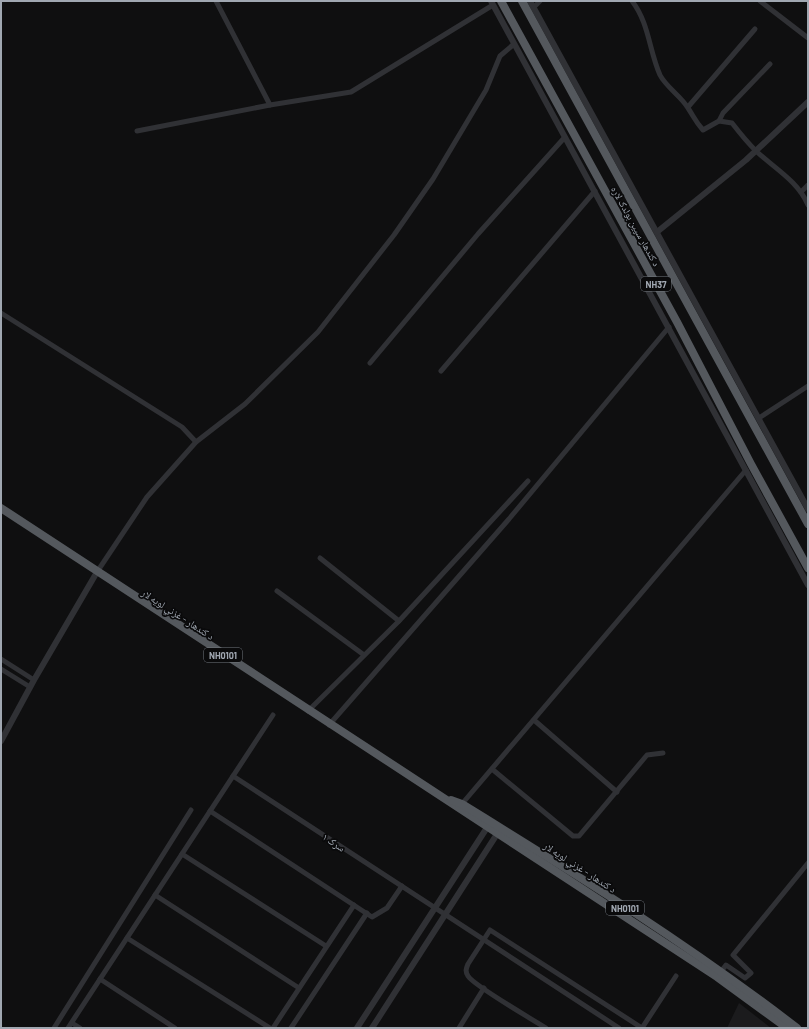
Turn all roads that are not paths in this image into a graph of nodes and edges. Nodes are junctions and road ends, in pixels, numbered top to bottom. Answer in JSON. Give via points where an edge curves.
{"nodes":[{"id":1,"x":216,"y":1,"type":"edge"},
{"id":2,"x":522,"y":1,"type":"edge"},
{"id":3,"x":540,"y":1,"type":"edge"},
{"id":4,"x":632,"y":1,"type":"edge"},
{"id":5,"x":760,"y":1,"type":"edge"},
{"id":6,"x":495,"y":2,"type":"edge"},
{"id":7,"x":532,"y":4,"type":"edge"},
{"id":8,"x":755,"y":29,"type":"dead end"},
{"id":9,"x":808,"y":38,"type":"edge"},
{"id":10,"x":514,"y":44,"type":"junction"},
{"id":11,"x":770,"y":64,"type":"dead end"},
{"id":12,"x":808,"y":102,"type":"edge"},
{"id":13,"x":270,"y":105,"type":"junction"},
{"id":14,"x":688,"y":107,"type":"junction"},
{"id":15,"x":720,"y":121,"type":"junction"},
{"id":16,"x":137,"y":131,"type":"dead end"},
{"id":17,"x":565,"y":137,"type":"junction"},
{"id":18,"x":756,"y":150,"type":"junction"},
{"id":19,"x":808,"y":185,"type":"edge"},
{"id":20,"x":595,"y":191,"type":"junction"},
{"id":21,"x":801,"y":192,"type":"junction"},
{"id":22,"x":808,"y":205,"type":"edge"},
{"id":23,"x":657,"y":232,"type":"junction"},
{"id":24,"x":1,"y":313,"type":"edge"},
{"id":25,"x":669,"y":327,"type":"junction"},
{"id":26,"x":370,"y":363,"type":"dead end"},
{"id":27,"x":441,"y":371,"type":"dead end"},
{"id":28,"x":808,"y":386,"type":"edge"},
{"id":29,"x":758,"y":418,"type":"junction"},
{"id":30,"x":196,"y":442,"type":"junction"},
{"id":31,"x":746,"y":470,"type":"junction"},
{"id":32,"x":528,"y":481,"type":"dead end"},
{"id":33,"x":1,"y":508,"type":"edge"},
{"id":34,"x":808,"y":509,"type":"edge"},
{"id":35,"x":808,"y":524,"type":"edge"},
{"id":36,"x":320,"y":558,"type":"dead end"},
{"id":37,"x":808,"y":568,"type":"edge"},
{"id":38,"x":97,"y":572,"type":"junction"},
{"id":39,"x":808,"y":585,"type":"edge"},
{"id":40,"x":277,"y":591,"type":"dead end"},
{"id":41,"x":399,"y":621,"type":"junction"},
{"id":42,"x":364,"y":655,"type":"junction"},
{"id":43,"x":1,"y":659,"type":"edge"},
{"id":44,"x":1,"y":669,"type":"edge"},
{"id":45,"x":34,"y":680,"type":"junction"},
{"id":46,"x":30,"y":687,"type":"junction"},
{"id":47,"x":308,"y":711,"type":"junction"},
{"id":48,"x":273,"y":715,"type":"dead end"},
{"id":49,"x":534,"y":720,"type":"junction"},
{"id":50,"x":329,"y":725,"type":"junction"},
{"id":51,"x":1,"y":741,"type":"edge"},
{"id":52,"x":663,"y":753,"type":"dead end"},
{"id":53,"x":492,"y":769,"type":"junction"},
{"id":54,"x":233,"y":776,"type":"junction"},
{"id":55,"x":617,"y":792,"type":"junction"},
{"id":56,"x":460,"y":806,"type":"junction"},
{"id":57,"x":191,"y":810,"type":"dead end"},
{"id":58,"x":210,"y":811,"type":"junction"},
{"id":59,"x":489,"y":825,"type":"junction"},
{"id":60,"x":498,"y":831,"type":"junction"},
{"id":61,"x":182,"y":854,"type":"junction"},
{"id":62,"x":808,"y":863,"type":"edge"},
{"id":63,"x":402,"y":886,"type":"junction"},
{"id":64,"x":156,"y":895,"type":"junction"},
{"id":65,"x":354,"y":905,"type":"junction"},
{"id":66,"x":435,"y":908,"type":"junction"},
{"id":67,"x":367,"y":913,"type":"junction"},
{"id":68,"x":445,"y":914,"type":"junction"},
{"id":69,"x":127,"y":938,"type":"junction"},
{"id":70,"x":484,"y":940,"type":"junction"},
{"id":71,"x":326,"y":946,"type":"junction"},
{"id":72,"x":719,"y":974,"type":"junction"},
{"id":73,"x":676,"y":976,"type":"dead end"},
{"id":74,"x":100,"y":979,"type":"junction"},
{"id":75,"x":299,"y":988,"type":"junction"},
{"id":76,"x":484,"y":988,"type":"junction"},
{"id":77,"x":72,"y":1022,"type":"junction"},
{"id":78,"x":54,"y":1028,"type":"edge"},
{"id":79,"x":68,"y":1028,"type":"edge"},
{"id":80,"x":80,"y":1028,"type":"edge"},
{"id":81,"x":175,"y":1028,"type":"edge"},
{"id":82,"x":270,"y":1028,"type":"edge"},
{"id":83,"x":273,"y":1028,"type":"edge"},
{"id":84,"x":291,"y":1028,"type":"edge"},
{"id":85,"x":357,"y":1028,"type":"edge"},
{"id":86,"x":372,"y":1028,"type":"edge"},
{"id":87,"x":459,"y":1028,"type":"edge"},
{"id":88,"x":546,"y":1028,"type":"edge"},
{"id":89,"x":619,"y":1028,"type":"edge"},
{"id":90,"x":642,"y":1028,"type":"edge"},
{"id":91,"x":787,"y":1028,"type":"edge"},
{"id":92,"x":797,"y":1028,"type":"edge"}],
"edges":[{"from":1,"to":13,"type":"street"},
{"from":2,"to":35,"type":"highway","name":"د کندهار سپین بولدک لاره","number":"NH37"},
{"from":3,"to":7,"type":"street"},
{"from":4,"to":14,"type":"street","via":[[642,15],[661,77]]},
{"from":5,"to":9,"type":"street"},
{"from":6,"to":10,"type":"street"},
{"from":6,"to":13,"type":"street","via":[[350,92]]},
{"from":6,"to":37,"type":"highway","name":"د کندهار سپین بولدک لاره","number":"NH37","via":[[673,315]]},
{"from":7,"to":23,"type":"street"},
{"from":8,"to":14,"type":"street"},
{"from":10,"to":17,"type":"street"},
{"from":10,"to":30,"type":"street","via":[[500,56],[486,90],[433,179],[318,332],[245,404]]},
{"from":11,"to":15,"type":"street","via":[[723,113]]},
{"from":12,"to":18,"type":"street"},
{"from":13,"to":16,"type":"street"},
{"from":14,"to":15,"type":"street","via":[[694,120],[703,130]]},
{"from":15,"to":18,"type":"street","via":[[732,123]]},
{"from":17,"to":20,"type":"street"},
{"from":17,"to":26,"type":"street","via":[[478,234]]},
{"from":18,"to":21,"type":"street","via":[[789,178]]},
{"from":18,"to":23,"type":"street"},
{"from":19,"to":21,"type":"street"},
{"from":20,"to":25,"type":"street"},
{"from":20,"to":27,"type":"street"},
{"from":21,"to":22,"type":"street"},
{"from":23,"to":29,"type":"street"},
{"from":24,"to":30,"type":"street","via":[[182,427]]},
{"from":25,"to":31,"type":"street"},
{"from":25,"to":50,"type":"street","via":[[509,519]]},
{"from":28,"to":29,"type":"street"},
{"from":29,"to":34,"type":"street"},
{"from":30,"to":38,"type":"street","via":[[147,497]]},
{"from":31,"to":39,"type":"street"},
{"from":31,"to":49,"type":"street"},
{"from":32,"to":41,"type":"street"},
{"from":33,"to":38,"type":"highway","name":"د کندهار - غزني لويه لار","number":"NH0101"},
{"from":36,"to":41,"type":"street"},
{"from":38,"to":45,"type":"street"},
{"from":38,"to":47,"type":"highway","name":"د کندهار - غزني لويه لار","number":"NH0101"},
{"from":40,"to":42,"type":"street"},
{"from":41,"to":42,"type":"street"},
{"from":42,"to":47,"type":"street"},
{"from":43,"to":45,"type":"street"},
{"from":44,"to":46,"type":"street"},
{"from":45,"to":46,"type":"street"},
{"from":46,"to":51,"type":"street"},
{"from":47,"to":50,"type":"highway","name":"د کندهار - غزني لويه لار","number":"NH0101"},
{"from":48,"to":54,"type":"street"},
{"from":49,"to":53,"type":"street"},
{"from":49,"to":55,"type":"street"},
{"from":50,"to":56,"type":"highway","name":"د کندهار - غزني لويه لار","number":"NH0101"},
{"from":52,"to":55,"type":"street","via":[[648,755]]},
{"from":53,"to":55,"type":"street","via":[[573,836],[579,836]]},
{"from":53,"to":56,"type":"street"},
{"from":54,"to":58,"type":"street"},
{"from":54,"to":63,"type":"street","name":"سرک ۱"},
{"from":56,"to":59,"type":"highway","name":"د کندهار - غزني لويه لار","number":"NH0101"},
{"from":57,"to":78,"type":"street"},
{"from":58,"to":61,"type":"street"},
{"from":58,"to":65,"type":"street"},
{"from":59,"to":60,"type":"highway","name":"د کندهار - غزني لويه لار","number":"NH0101"},
{"from":59,"to":66,"type":"street"},
{"from":60,"to":68,"type":"street"},
{"from":60,"to":72,"type":"highway","name":"د کندهار - غزني لويه لار","number":"NH0101"},
{"from":61,"to":64,"type":"street"},
{"from":61,"to":71,"type":"street"},
{"from":62,"to":72,"type":"street","via":[[733,955],[751,972],[745,978],[726,965]]},
{"from":63,"to":66,"type":"street","name":"سرک ۱"},
{"from":63,"to":67,"type":"street","via":[[387,908],[372,917]]},
{"from":64,"to":69,"type":"street"},
{"from":64,"to":75,"type":"street"},
{"from":65,"to":67,"type":"street"},
{"from":65,"to":71,"type":"street"},
{"from":66,"to":68,"type":"street","name":"سرک ۱"},
{"from":66,"to":85,"type":"street"},
{"from":67,"to":84,"type":"street"},
{"from":68,"to":70,"type":"street","name":"سرک ۱"},
{"from":68,"to":86,"type":"street"},
{"from":69,"to":74,"type":"street"},
{"from":69,"to":82,"type":"street"},
{"from":70,"to":76,"type":"street","via":[[466,970],[471,980]]},
{"from":70,"to":89,"type":"street","name":"سرک ۱"},
{"from":70,"to":90,"type":"street","via":[[490,930]]},
{"from":71,"to":75,"type":"street"},
{"from":72,"to":91,"type":"highway","name":"د کندهار - غزني لويه لار","number":"NH0101"},
{"from":72,"to":92,"type":"highway","name":"د کندهار - غزني لويه لار","number":"NH0101"},
{"from":73,"to":90,"type":"street"},
{"from":74,"to":77,"type":"street"},
{"from":74,"to":81,"type":"street"},
{"from":75,"to":83,"type":"street"},
{"from":76,"to":87,"type":"street"},
{"from":76,"to":88,"type":"street"},
{"from":77,"to":79,"type":"street"},
{"from":77,"to":80,"type":"street"}]}
